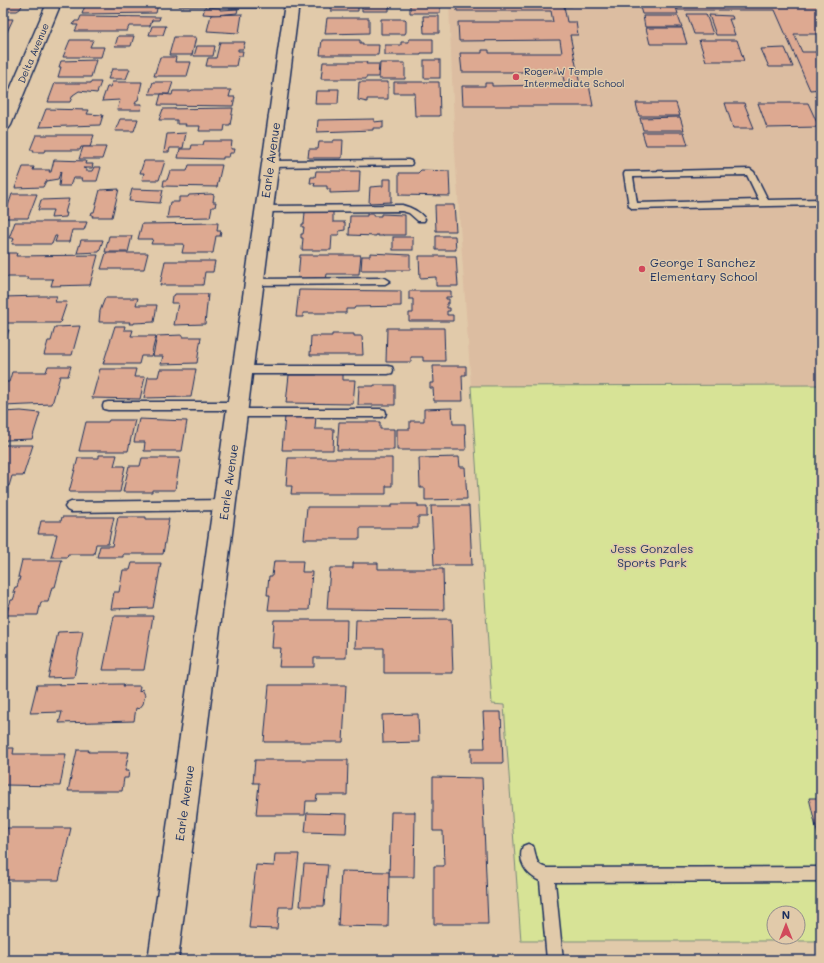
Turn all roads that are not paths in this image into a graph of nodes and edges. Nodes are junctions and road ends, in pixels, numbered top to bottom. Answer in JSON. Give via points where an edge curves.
{"nodes":[{"id":1,"x":54,"y":3,"type":"edge"},
{"id":2,"x":292,"y":3,"type":"edge"},
{"id":3,"x":3,"y":125,"type":"edge"},
{"id":4,"x":408,"y":163,"type":"dead end"},
{"id":5,"x":270,"y":164,"type":"junction"},
{"id":6,"x":821,"y":202,"type":"edge"},
{"id":7,"x":765,"y":204,"type":"junction"},
{"id":8,"x":264,"y":209,"type":"junction"},
{"id":9,"x":421,"y":219,"type":"dead end"},
{"id":10,"x":253,"y":282,"type":"junction"},
{"id":11,"x":386,"y":282,"type":"dead end"},
{"id":12,"x":242,"y":370,"type":"junction"},
{"id":13,"x":388,"y":370,"type":"dead end"},
{"id":14,"x":108,"y":406,"type":"dead end"},
{"id":15,"x":238,"y":410,"type":"junction"},
{"id":16,"x":381,"y":413,"type":"dead end"},
{"id":17,"x":225,"y":505,"type":"junction"},
{"id":18,"x":71,"y":508,"type":"dead end"},
{"id":19,"x":528,"y":851,"type":"dead end"},
{"id":20,"x":821,"y":874,"type":"edge"},
{"id":21,"x":547,"y":875,"type":"junction"},
{"id":22,"x":163,"y":960,"type":"edge"},
{"id":23,"x":555,"y":960,"type":"edge"}],
"edges":[{"from":1,"to":3,"type":"street","name":"Delta Avenue"},
{"from":2,"to":5,"type":"street","name":"Earle Avenue"},
{"from":4,"to":5,"type":"lane"},
{"from":5,"to":8,"type":"street","name":"Earle Avenue"},
{"from":6,"to":7,"type":"lane"},
{"from":7,"to":7,"type":"lane","via":[[633,206],[628,174],[750,172]]},
{"from":8,"to":9,"type":"lane","via":[[402,208],[412,211]]},
{"from":8,"to":10,"type":"street","name":"Earle Avenue"},
{"from":10,"to":11,"type":"lane"},
{"from":10,"to":12,"type":"street","name":"Earle Avenue"},
{"from":12,"to":13,"type":"lane"},
{"from":12,"to":15,"type":"street","name":"Earle Avenue"},
{"from":14,"to":15,"type":"lane"},
{"from":15,"to":16,"type":"lane"},
{"from":15,"to":17,"type":"street","name":"Earle Avenue"},
{"from":17,"to":18,"type":"lane"},
{"from":17,"to":22,"type":"street","name":"Earle Avenue"},
{"from":19,"to":21,"type":"lane","via":[[530,867]]},
{"from":20,"to":21,"type":"lane"},
{"from":21,"to":23,"type":"lane"}]}
